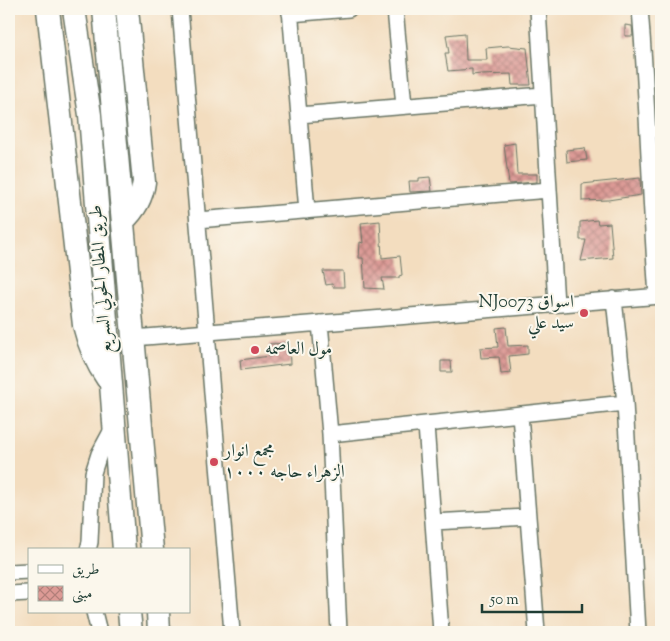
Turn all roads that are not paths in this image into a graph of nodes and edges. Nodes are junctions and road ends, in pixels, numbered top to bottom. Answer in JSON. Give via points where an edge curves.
{"nodes":[{"id":1,"x":48,"y":9,"type":"edge"},
{"id":2,"x":74,"y":9,"type":"edge"},
{"id":3,"x":104,"y":9,"type":"edge"},
{"id":4,"x":127,"y":9,"type":"edge"},
{"id":5,"x":180,"y":9,"type":"edge"},
{"id":6,"x":349,"y":9,"type":"edge"},
{"id":7,"x":395,"y":9,"type":"edge"},
{"id":8,"x":538,"y":9,"type":"edge"},
{"id":9,"x":640,"y":9,"type":"edge"},
{"id":10,"x":290,"y":11,"type":"edge"},
{"id":11,"x":543,"y":95,"type":"junction"},
{"id":12,"x":404,"y":106,"type":"junction"},
{"id":13,"x":299,"y":114,"type":"junction"},
{"id":14,"x":655,"y":188,"type":"edge"},
{"id":15,"x":549,"y":190,"type":"junction"},
{"id":16,"x":307,"y":211,"type":"junction"},
{"id":17,"x":198,"y":220,"type":"junction"},
{"id":18,"x":123,"y":221,"type":"junction"},
{"id":19,"x":659,"y":296,"type":"edge"},
{"id":20,"x":614,"y":299,"type":"junction"},
{"id":21,"x":556,"y":304,"type":"junction"},
{"id":22,"x":320,"y":323,"type":"junction"},
{"id":23,"x":208,"y":333,"type":"junction"},
{"id":24,"x":133,"y":338,"type":"junction"},
{"id":25,"x":110,"y":382,"type":"junction"},
{"id":26,"x":625,"y":403,"type":"junction"},
{"id":27,"x":520,"y":414,"type":"junction"},
{"id":28,"x":426,"y":425,"type":"junction"},
{"id":29,"x":114,"y":426,"type":"junction"},
{"id":30,"x":330,"y":434,"type":"junction"},
{"id":31,"x":528,"y":517,"type":"junction"},
{"id":32,"x":433,"y":522,"type":"junction"},
{"id":33,"x":88,"y":548,"type":"edge"},
{"id":34,"x":124,"y":548,"type":"edge"},
{"id":35,"x":152,"y":548,"type":"edge"},
{"id":36,"x":28,"y":571,"type":"edge"},
{"id":37,"x":9,"y":572,"type":"edge"},
{"id":38,"x":28,"y":593,"type":"edge"},
{"id":39,"x":9,"y":594,"type":"edge"},
{"id":40,"x":94,"y":614,"type":"edge"},
{"id":41,"x":129,"y":614,"type":"edge"},
{"id":42,"x":158,"y":614,"type":"edge"},
{"id":43,"x":99,"y":632,"type":"edge"},
{"id":44,"x":131,"y":632,"type":"edge"},
{"id":45,"x":159,"y":632,"type":"edge"},
{"id":46,"x":232,"y":632,"type":"edge"},
{"id":47,"x":340,"y":632,"type":"edge"},
{"id":48,"x":441,"y":632,"type":"edge"},
{"id":49,"x":537,"y":632,"type":"edge"},
{"id":50,"x":638,"y":632,"type":"edge"}],
"edges":[{"from":1,"to":25,"type":"highway","via":[[84,325],[89,346]]},
{"from":2,"to":25,"type":"highway","name":"طريق المطار الحولي السريع","via":[[90,115]]},
{"from":3,"to":18,"type":"highway","name":"طريق المطار الحولي السريع"},
{"from":4,"to":18,"type":"highway","via":[[144,182],[140,200]]},
{"from":5,"to":17,"type":"street"},
{"from":6,"to":10,"type":"street"},
{"from":7,"to":12,"type":"street"},
{"from":8,"to":11,"type":"street"},
{"from":9,"to":14,"type":"street"},
{"from":10,"to":13,"type":"street"},
{"from":11,"to":12,"type":"street"},
{"from":11,"to":15,"type":"street"},
{"from":12,"to":13,"type":"street"},
{"from":13,"to":16,"type":"street"},
{"from":14,"to":19,"type":"street"},
{"from":15,"to":16,"type":"street"},
{"from":15,"to":21,"type":"street"},
{"from":16,"to":17,"type":"street"},
{"from":17,"to":23,"type":"street"},
{"from":18,"to":24,"type":"highway","name":"طريق المطار الحولي السريع"},
{"from":19,"to":20,"type":"street"},
{"from":20,"to":21,"type":"street"},
{"from":20,"to":26,"type":"street"},
{"from":21,"to":22,"type":"street"},
{"from":22,"to":23,"type":"street"},
{"from":22,"to":30,"type":"street"},
{"from":23,"to":24,"type":"street"},
{"from":23,"to":46,"type":"street"},
{"from":24,"to":35,"type":"highway","name":"طريق المطار الحولي السريع"},
{"from":25,"to":29,"type":"highway","name":"طريق المطار الحولي السريع"},
{"from":26,"to":27,"type":"street"},
{"from":26,"to":50,"type":"street"},
{"from":27,"to":28,"type":"street"},
{"from":27,"to":31,"type":"street"},
{"from":28,"to":30,"type":"street"},
{"from":28,"to":32,"type":"street"},
{"from":29,"to":33,"type":"street","via":[[93,473]]},
{"from":29,"to":34,"type":"highway","name":"طريق المطار الحولي السريع"},
{"from":30,"to":47,"type":"street"},
{"from":31,"to":32,"type":"street"},
{"from":31,"to":49,"type":"street"},
{"from":32,"to":48,"type":"street"},
{"from":36,"to":37,"type":"street"},
{"from":38,"to":39,"type":"street"},
{"from":40,"to":43,"type":"street"},
{"from":41,"to":44,"type":"highway"},
{"from":42,"to":45,"type":"highway"}]}
